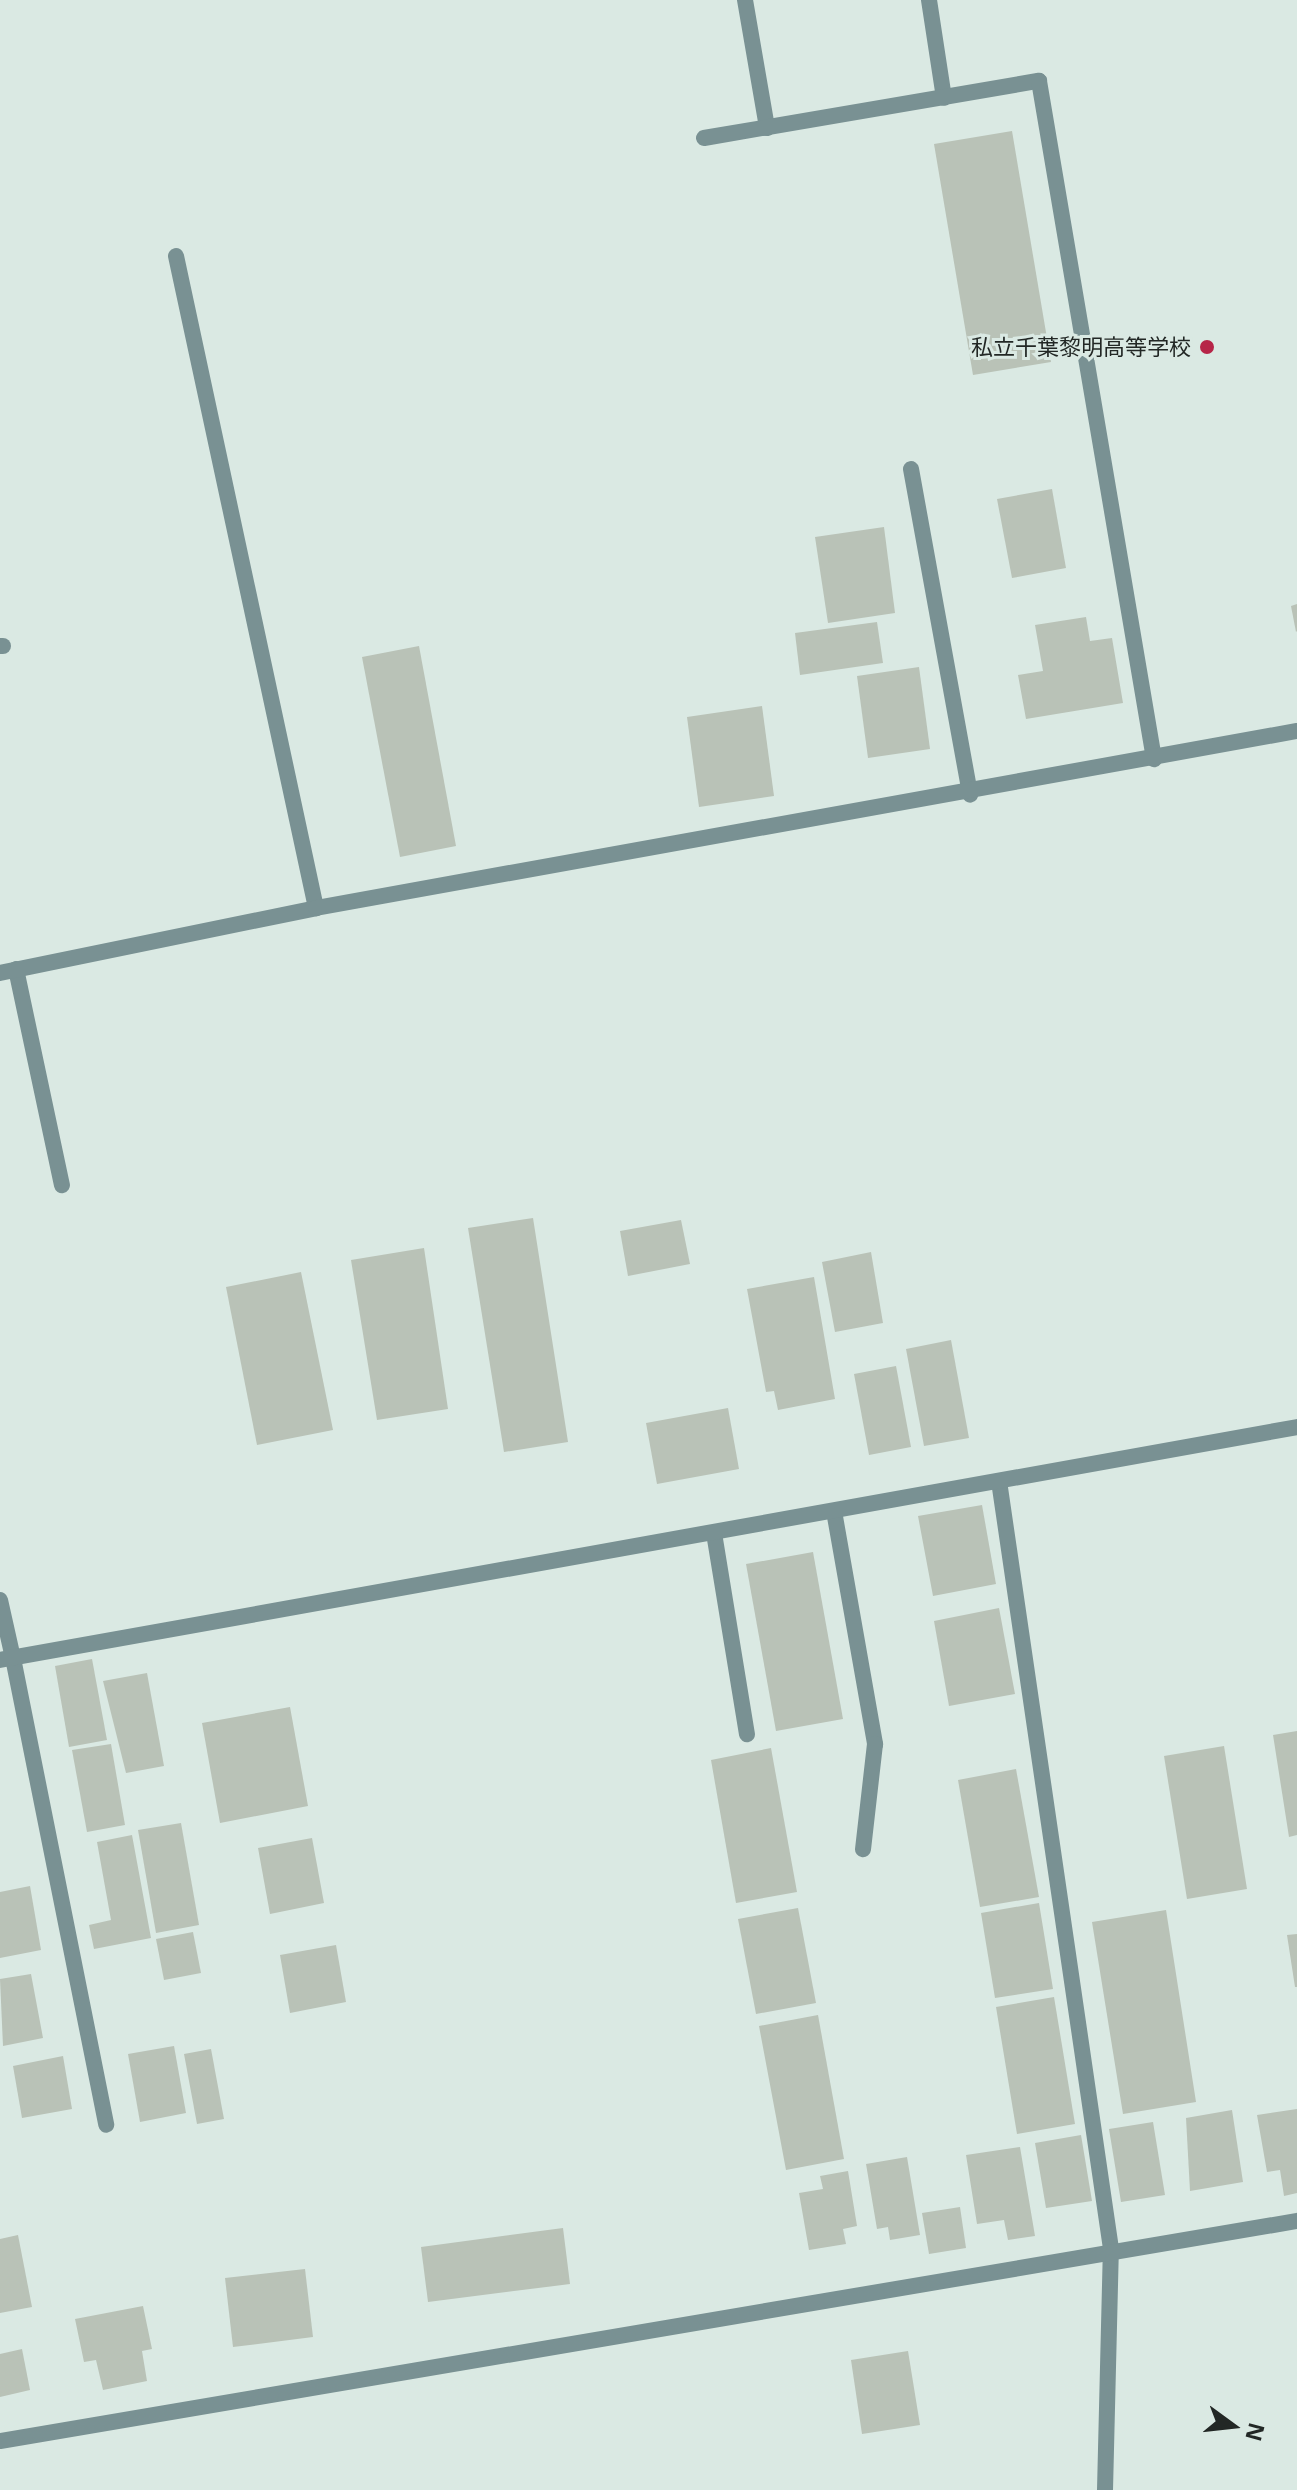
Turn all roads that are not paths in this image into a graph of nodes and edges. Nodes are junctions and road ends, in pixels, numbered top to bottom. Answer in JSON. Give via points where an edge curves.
{"nodes":[{"id":1,"x":745,"y":0,"type":"edge"},
{"id":2,"x":929,"y":0,"type":"edge"},
{"id":3,"x":944,"y":98,"type":"junction"},
{"id":4,"x":767,"y":128,"type":"junction"},
{"id":5,"x":704,"y":138,"type":"dead end"},
{"id":6,"x":176,"y":256,"type":"dead end"},
{"id":7,"x":911,"y":469,"type":"dead end"},
{"id":8,"x":1297,"y":731,"type":"edge"},
{"id":9,"x":1154,"y":759,"type":"junction"},
{"id":10,"x":970,"y":795,"type":"junction"},
{"id":11,"x":316,"y":908,"type":"junction"},
{"id":12,"x":8,"y":971,"type":"edge"},
{"id":13,"x":62,"y":1185,"type":"dead end"},
{"id":14,"x":1297,"y":1427,"type":"edge"},
{"id":15,"x":999,"y":1481,"type":"junction"},
{"id":16,"x":834,"y":1511,"type":"junction"},
{"id":17,"x":714,"y":1533,"type":"junction"},
{"id":18,"x":0,"y":1600,"type":"edge"},
{"id":19,"x":6,"y":1659,"type":"edge"},
{"id":20,"x":747,"y":1734,"type":"dead end"},
{"id":21,"x":863,"y":1849,"type":"dead end"},
{"id":22,"x":106,"y":2125,"type":"dead end"},
{"id":23,"x":1297,"y":2221,"type":"edge"},
{"id":24,"x":1111,"y":2249,"type":"junction"},
{"id":25,"x":0,"y":2441,"type":"edge"},
{"id":26,"x":1105,"y":2490,"type":"edge"}],
"edges":[{"from":1,"to":4,"type":"street"},
{"from":2,"to":3,"type":"street"},
{"from":3,"to":4,"type":"street"},
{"from":3,"to":9,"type":"street","via":[[1039,81]]},
{"from":4,"to":5,"type":"street"},
{"from":6,"to":11,"type":"street"},
{"from":7,"to":10,"type":"street"},
{"from":8,"to":9,"type":"street"},
{"from":9,"to":10,"type":"street"},
{"from":10,"to":11,"type":"street"},
{"from":11,"to":12,"type":"street"},
{"from":12,"to":13,"type":"street"},
{"from":14,"to":15,"type":"street"},
{"from":15,"to":16,"type":"street"},
{"from":15,"to":24,"type":"street"},
{"from":16,"to":17,"type":"street"},
{"from":16,"to":21,"type":"street","via":[[875,1744]]},
{"from":17,"to":19,"type":"street"},
{"from":17,"to":20,"type":"street"},
{"from":18,"to":19,"type":"street"},
{"from":19,"to":22,"type":"street"},
{"from":23,"to":24,"type":"street"},
{"from":24,"to":25,"type":"street"},
{"from":24,"to":26,"type":"street"}]}
